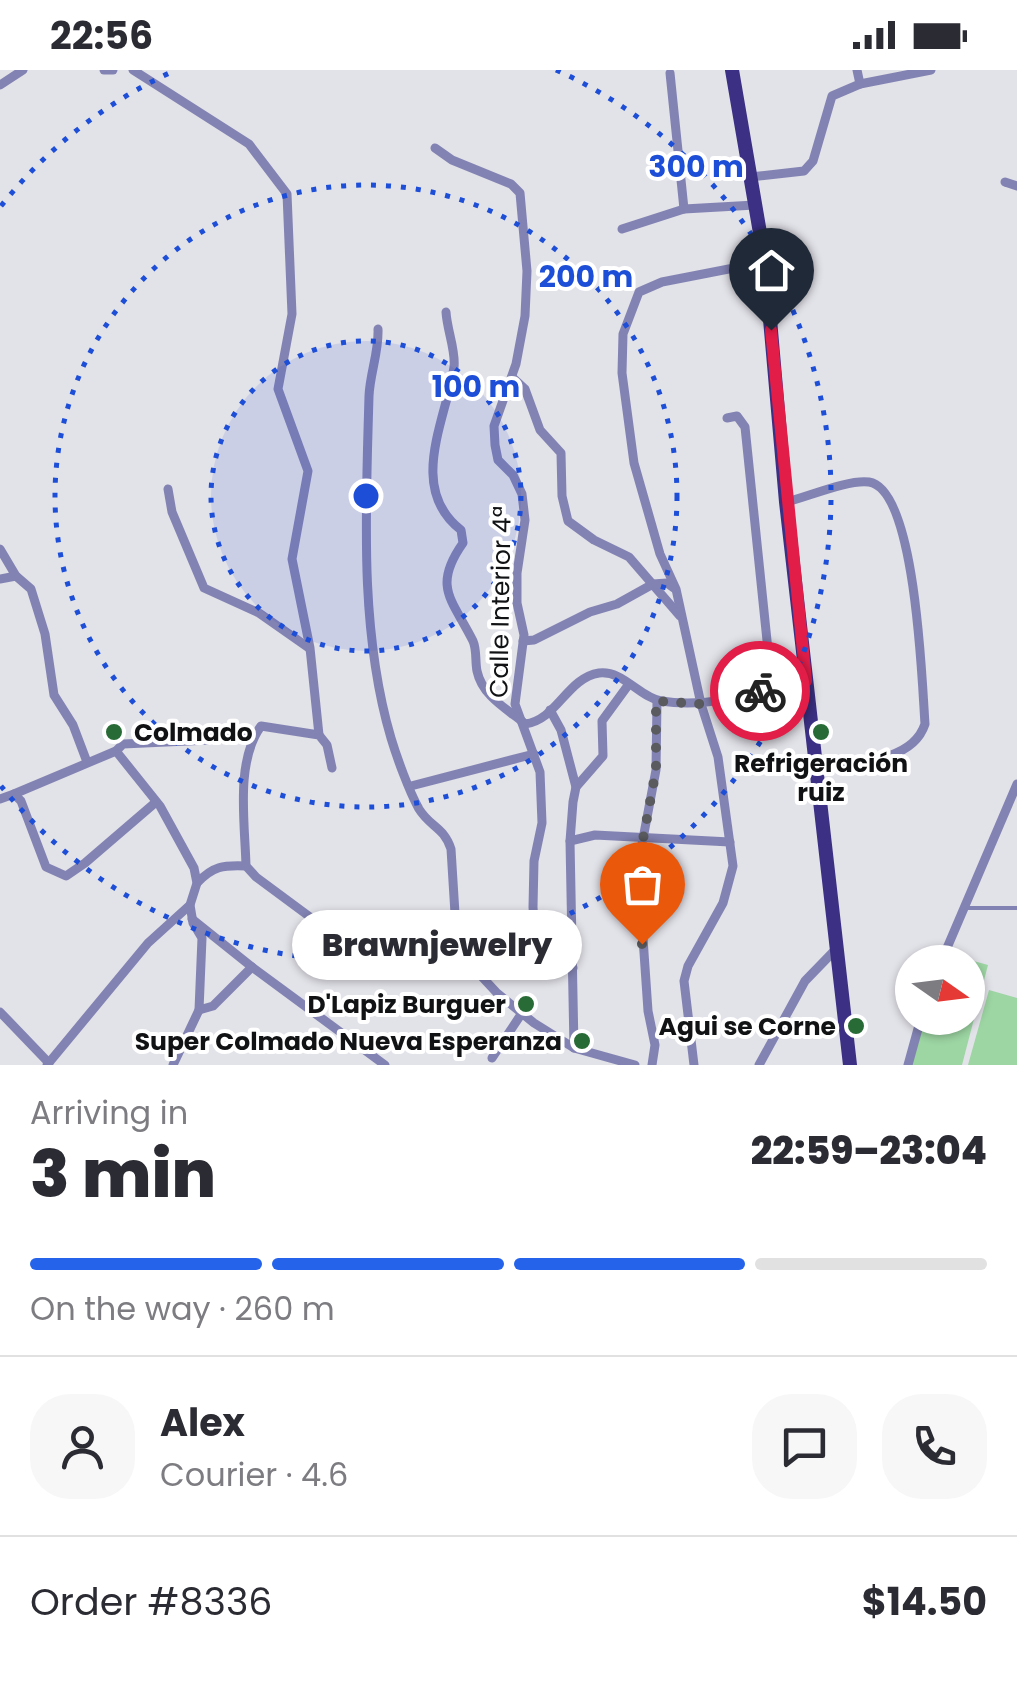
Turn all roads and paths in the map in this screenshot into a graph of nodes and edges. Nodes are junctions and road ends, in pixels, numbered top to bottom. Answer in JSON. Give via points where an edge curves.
{"nodes":[{"id":1,"x":2,"y":70,"type":"edge"},
{"id":2,"x":23,"y":70,"type":"edge"},
{"id":3,"x":104,"y":70,"type":"edge"},
{"id":4,"x":113,"y":70,"type":"edge"},
{"id":5,"x":133,"y":70,"type":"edge"},
{"id":6,"x":732,"y":70,"type":"edge"},
{"id":7,"x":857,"y":70,"type":"edge"},
{"id":8,"x":931,"y":70,"type":"edge"},
{"id":9,"x":670,"y":73,"type":"dead end"},
{"id":10,"x":0,"y":82,"type":"edge"},
{"id":11,"x":860,"y":84,"type":"junction"},
{"id":12,"x":435,"y":148,"type":"dead end"},
{"id":13,"x":750,"y":177,"type":"junction"},
{"id":14,"x":1005,"y":182,"type":"dead end"},
{"id":15,"x":1017,"y":186,"type":"edge"},
{"id":16,"x":755,"y":205,"type":"junction"},
{"id":17,"x":684,"y":209,"type":"junction"},
{"id":18,"x":622,"y":229,"type":"dead end"},
{"id":19,"x":765,"y":262,"type":"junction"},
{"id":20,"x":446,"y":312,"type":"dead end"},
{"id":21,"x":378,"y":329,"type":"dead end"},
{"id":22,"x":512,"y":376,"type":"junction"},
{"id":23,"x":727,"y":418,"type":"dead end"},
{"id":24,"x":168,"y":489,"type":"dead end"},
{"id":25,"x":786,"y":502,"type":"junction"},
{"id":26,"x":0,"y":550,"type":"edge"},
{"id":27,"x":16,"y":576,"type":"junction"},
{"id":28,"x":0,"y":579,"type":"edge"},
{"id":29,"x":653,"y":584,"type":"junction"},
{"id":30,"x":676,"y":590,"type":"junction"},
{"id":31,"x":681,"y":618,"type":"junction"},
{"id":32,"x":524,"y":641,"type":"junction"},
{"id":33,"x":310,"y":648,"type":"junction"},
{"id":34,"x":806,"y":681,"type":"junction"},
{"id":35,"x":629,"y":684,"type":"junction"},
{"id":36,"x":772,"y":689,"type":"junction"},
{"id":37,"x":656,"y":701,"type":"junction"},
{"id":38,"x":701,"y":704,"type":"junction"},
{"id":39,"x":550,"y":710,"type":"junction"},
{"id":40,"x":525,"y":724,"type":"junction"},
{"id":41,"x":319,"y":735,"type":"junction"},
{"id":42,"x":252,"y":738,"type":"junction"},
{"id":43,"x":116,"y":751,"type":"junction"},
{"id":44,"x":534,"y":754,"type":"junction"},
{"id":45,"x":87,"y":762,"type":"junction"},
{"id":46,"x":816,"y":767,"type":"junction"},
{"id":47,"x":332,"y":768,"type":"dead end"},
{"id":48,"x":1017,"y":784,"type":"edge"},
{"id":49,"x":411,"y":786,"type":"junction"},
{"id":50,"x":576,"y":787,"type":"junction"},
{"id":51,"x":14,"y":794,"type":"junction"},
{"id":52,"x":0,"y":799,"type":"edge"},
{"id":53,"x":156,"y":802,"type":"junction"},
{"id":54,"x":643,"y":837,"type":"junction"},
{"id":55,"x":570,"y":841,"type":"junction"},
{"id":56,"x":730,"y":842,"type":"junction"},
{"id":57,"x":246,"y":866,"type":"junction"},
{"id":58,"x":198,"y":883,"type":"junction"},
{"id":59,"x":190,"y":905,"type":"junction"},
{"id":60,"x":963,"y":908,"type":"junction"},
{"id":61,"x":1017,"y":908,"type":"edge"},
{"id":62,"x":192,"y":918,"type":"junction"},
{"id":63,"x":948,"y":945,"type":"edge"},
{"id":64,"x":836,"y":948,"type":"junction"},
{"id":65,"x":458,"y":962,"type":"junction"},
{"id":66,"x":252,"y":968,"type":"junction"},
{"id":67,"x":573,"y":968,"type":"junction"},
{"id":68,"x":200,"y":1010,"type":"junction"},
{"id":69,"x":0,"y":1012,"type":"edge"},
{"id":70,"x":522,"y":1013,"type":"junction"},
{"id":71,"x":916,"y":1035,"type":"edge"},
{"id":72,"x":574,"y":1048,"type":"junction"},
{"id":73,"x":492,"y":1058,"type":"dead end"},
{"id":74,"x":606,"y":1061,"type":"edge"},
{"id":75,"x":48,"y":1064,"type":"edge"},
{"id":76,"x":173,"y":1065,"type":"edge"},
{"id":77,"x":385,"y":1065,"type":"edge"},
{"id":78,"x":634,"y":1065,"type":"edge"},
{"id":79,"x":652,"y":1065,"type":"edge"},
{"id":80,"x":694,"y":1065,"type":"edge"},
{"id":81,"x":760,"y":1065,"type":"edge"},
{"id":82,"x":850,"y":1065,"type":"edge"},
{"id":83,"x":908,"y":1065,"type":"edge"}],
"edges":[{"from":1,"to":10,"type":"street"},
{"from":2,"to":10,"type":"street"},
{"from":3,"to":4,"type":"street"},
{"from":5,"to":33,"type":"street","via":[[249,144],[287,194],[292,314],[278,389],[308,471],[292,559]]},
{"from":6,"to":13,"type":"main road"},
{"from":7,"to":11,"type":"street"},
{"from":8,"to":11,"type":"street"},
{"from":9,"to":17,"type":"street"},
{"from":11,"to":13,"type":"street","via":[[832,96],[814,161],[804,171]]},
{"from":12,"to":22,"type":"street","name":"Calle Interior 4ª","via":[[520,193],[528,271]]},
{"from":13,"to":16,"type":"main road"},
{"from":14,"to":15,"type":"street"},
{"from":16,"to":17,"type":"street"},
{"from":16,"to":19,"type":"main road"},
{"from":17,"to":18,"type":"street"},
{"from":19,"to":25,"type":"main road"},
{"from":19,"to":30,"type":"street","via":[[638,292],[623,334],[638,481]]},
{"from":20,"to":40,"type":"street","via":[[454,364],[434,438],[433,479],[463,543],[445,586],[475,644],[485,691]]},
{"from":21,"to":49,"type":"street","via":[[368,442],[372,633],[392,741]]},
{"from":22,"to":29,"type":"street","via":[[525,389],[540,430],[561,453],[568,521],[629,557]]},
{"from":22,"to":32,"type":"street","name":"Calle Interior 4ª","via":[[494,426],[498,460],[522,494],[517,573]]},
{"from":23,"to":36,"type":"street","via":[[738,416],[745,427]]},
{"from":24,"to":33,"type":"street","via":[[204,588],[259,613]]},
{"from":25,"to":34,"type":"main road"},
{"from":25,"to":46,"type":"street","via":[[857,483],[882,487],[897,514],[918,608],[925,724],[920,738],[879,758]]},
{"from":26,"to":27,"type":"street"},
{"from":27,"to":28,"type":"street"},
{"from":27,"to":45,"type":"street","via":[[32,589],[54,694]]},
{"from":29,"to":30,"type":"street"},
{"from":29,"to":31,"type":"street"},
{"from":29,"to":32,"type":"street"},
{"from":30,"to":31,"type":"street"},
{"from":31,"to":38,"type":"street"},
{"from":32,"to":40,"type":"street","name":"Calle Interior 4ª","via":[[515,704]]},
{"from":33,"to":41,"type":"street"},
{"from":34,"to":36,"type":"street"},
{"from":34,"to":46,"type":"main road"},
{"from":35,"to":37,"type":"street"},
{"from":35,"to":39,"type":"street","via":[[608,672],[594,674]]},
{"from":35,"to":50,"type":"street","via":[[602,722],[600,762]]},
{"from":36,"to":38,"type":"street"},
{"from":37,"to":38,"type":"street"},
{"from":37,"to":54,"type":"street","via":[[656,770]]},
{"from":38,"to":56,"type":"street","via":[[718,757]]},
{"from":39,"to":40,"type":"street"},
{"from":39,"to":50,"type":"street"},
{"from":40,"to":44,"type":"street","name":"Calle Interior 4ª"},
{"from":41,"to":42,"type":"street","via":[[261,726]]},
{"from":41,"to":47,"type":"street"},
{"from":42,"to":43,"type":"street","via":[[129,743]]},
{"from":42,"to":57,"type":"street"},
{"from":43,"to":45,"type":"street"},
{"from":43,"to":53,"type":"street"},
{"from":44,"to":49,"type":"street"},
{"from":44,"to":67,"type":"street","name":"Calle Interior 4ª","via":[[542,824],[534,861],[536,956],[543,966]]},
{"from":45,"to":51,"type":"street"},
{"from":46,"to":64,"type":"main road"},
{"from":48,"to":60,"type":"street"},
{"from":49,"to":65,"type":"street","via":[[419,808],[446,832],[451,849]]},
{"from":50,"to":55,"type":"street"},
{"from":51,"to":52,"type":"street"},
{"from":51,"to":53,"type":"street","via":[[46,867],[66,876]]},
{"from":53,"to":58,"type":"street"},
{"from":54,"to":55,"type":"street"},
{"from":54,"to":56,"type":"street"},
{"from":54,"to":79,"type":"street","via":[[639,911]]},
{"from":55,"to":67,"type":"street"},
{"from":56,"to":80,"type":"street","via":[[733,866],[724,904],[684,981]]},
{"from":57,"to":58,"type":"street","via":[[220,865]]},
{"from":57,"to":65,"type":"street","via":[[333,934],[400,958]]},
{"from":58,"to":59,"type":"street"},
{"from":59,"to":62,"type":"street"},
{"from":59,"to":75,"type":"street","via":[[148,943]]},
{"from":60,"to":61,"type":"lane"},
{"from":60,"to":63,"type":"street"},
{"from":62,"to":66,"type":"street"},
{"from":62,"to":68,"type":"street","via":[[202,938]]},
{"from":64,"to":81,"type":"street","via":[[806,982]]},
{"from":64,"to":82,"type":"main road"},
{"from":65,"to":70,"type":"street","via":[[471,965]]},
{"from":66,"to":68,"type":"street","via":[[213,1006]]},
{"from":66,"to":77,"type":"street"},
{"from":67,"to":72,"type":"street"},
{"from":68,"to":76,"type":"street"},
{"from":69,"to":75,"type":"street"},
{"from":70,"to":72,"type":"street"},
{"from":70,"to":73,"type":"street"},
{"from":71,"to":83,"type":"street"},
{"from":72,"to":74,"type":"street"},
{"from":74,"to":78,"type":"street"}]}
